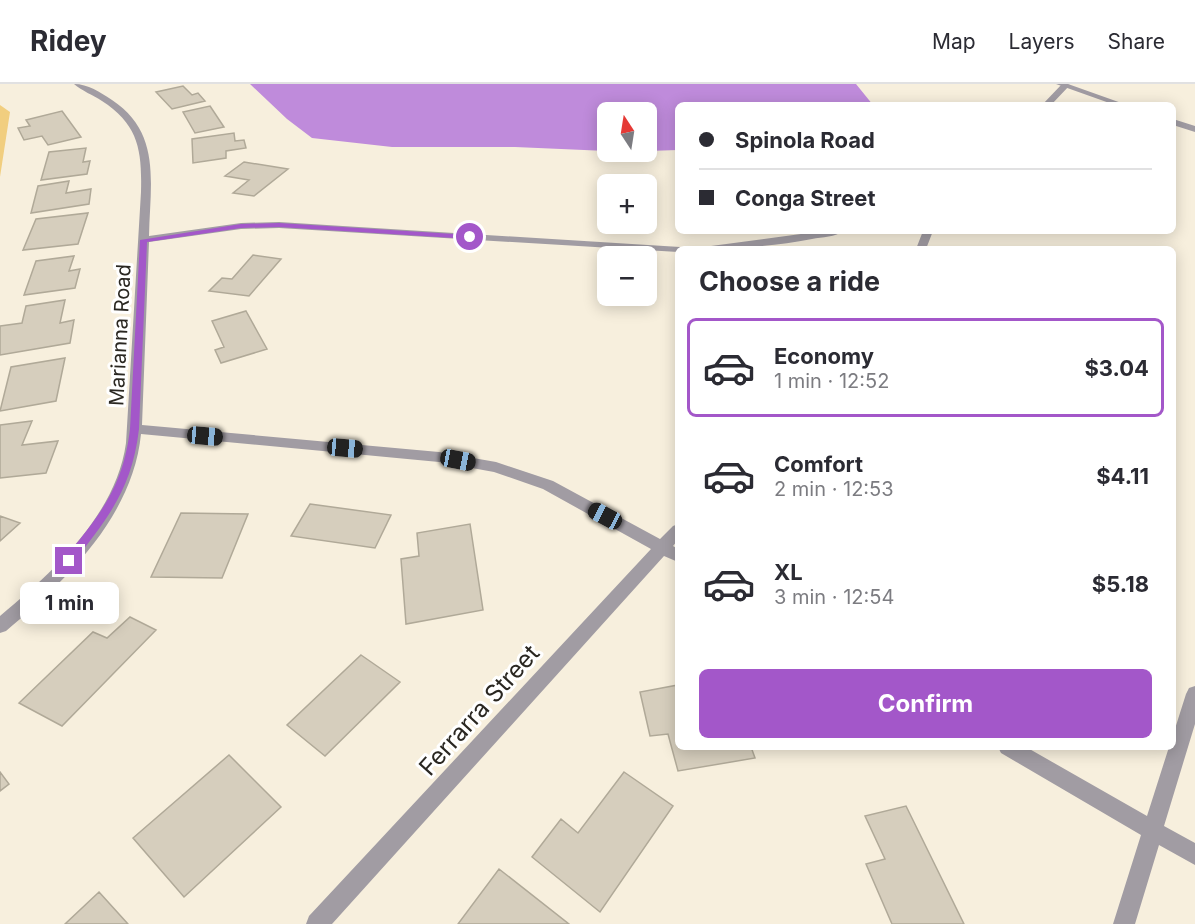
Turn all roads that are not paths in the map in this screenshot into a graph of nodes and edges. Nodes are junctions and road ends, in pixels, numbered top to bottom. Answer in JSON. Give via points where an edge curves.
{"nodes":[{"id":1,"x":78,"y":84,"type":"edge"},
{"id":2,"x":1063,"y":84,"type":"edge"},
{"id":3,"x":1048,"y":102,"type":"edge"},
{"id":4,"x":1114,"y":102,"type":"edge"},
{"id":5,"x":1176,"y":123,"type":"edge"},
{"id":6,"x":1195,"y":129,"type":"edge"},
{"id":7,"x":825,"y":234,"type":"edge"},
{"id":8,"x":144,"y":240,"type":"junction"},
{"id":9,"x":750,"y":246,"type":"edge"},
{"id":10,"x":675,"y":249,"type":"edge"},
{"id":11,"x":135,"y":429,"type":"junction"},
{"id":12,"x":670,"y":551,"type":"edge"},
{"id":13,"x":0,"y":626,"type":"edge"},
{"id":14,"x":1195,"y":694,"type":"edge"},
{"id":15,"x":1013,"y":750,"type":"edge"},
{"id":16,"x":1153,"y":831,"type":"junction"},
{"id":17,"x":1195,"y":855,"type":"edge"},
{"id":18,"x":317,"y":924,"type":"edge"},
{"id":19,"x":1125,"y":924,"type":"edge"}],
"edges":[{"from":1,"to":8,"type":"street","name":"Marianna Road","via":[[121,112],[137,130],[146,170]]},
{"from":2,"to":3,"type":"street"},
{"from":2,"to":4,"type":"street"},
{"from":5,"to":6,"type":"street"},
{"from":7,"to":9,"type":"street"},
{"from":8,"to":10,"type":"street","via":[[241,226],[279,225]]},
{"from":8,"to":11,"type":"street","name":"Marianna Road"},
{"from":11,"to":12,"type":"street","name":"Marianna Road","via":[[439,457],[496,468],[548,485]]},
{"from":11,"to":13,"type":"street","via":[[131,458],[119,490],[101,520],[53,578]]},
{"from":12,"to":18,"type":"street","name":"Ferrarra Street"},
{"from":14,"to":16,"type":"street"},
{"from":15,"to":16,"type":"street"},
{"from":16,"to":17,"type":"street"},
{"from":16,"to":19,"type":"street"}]}
